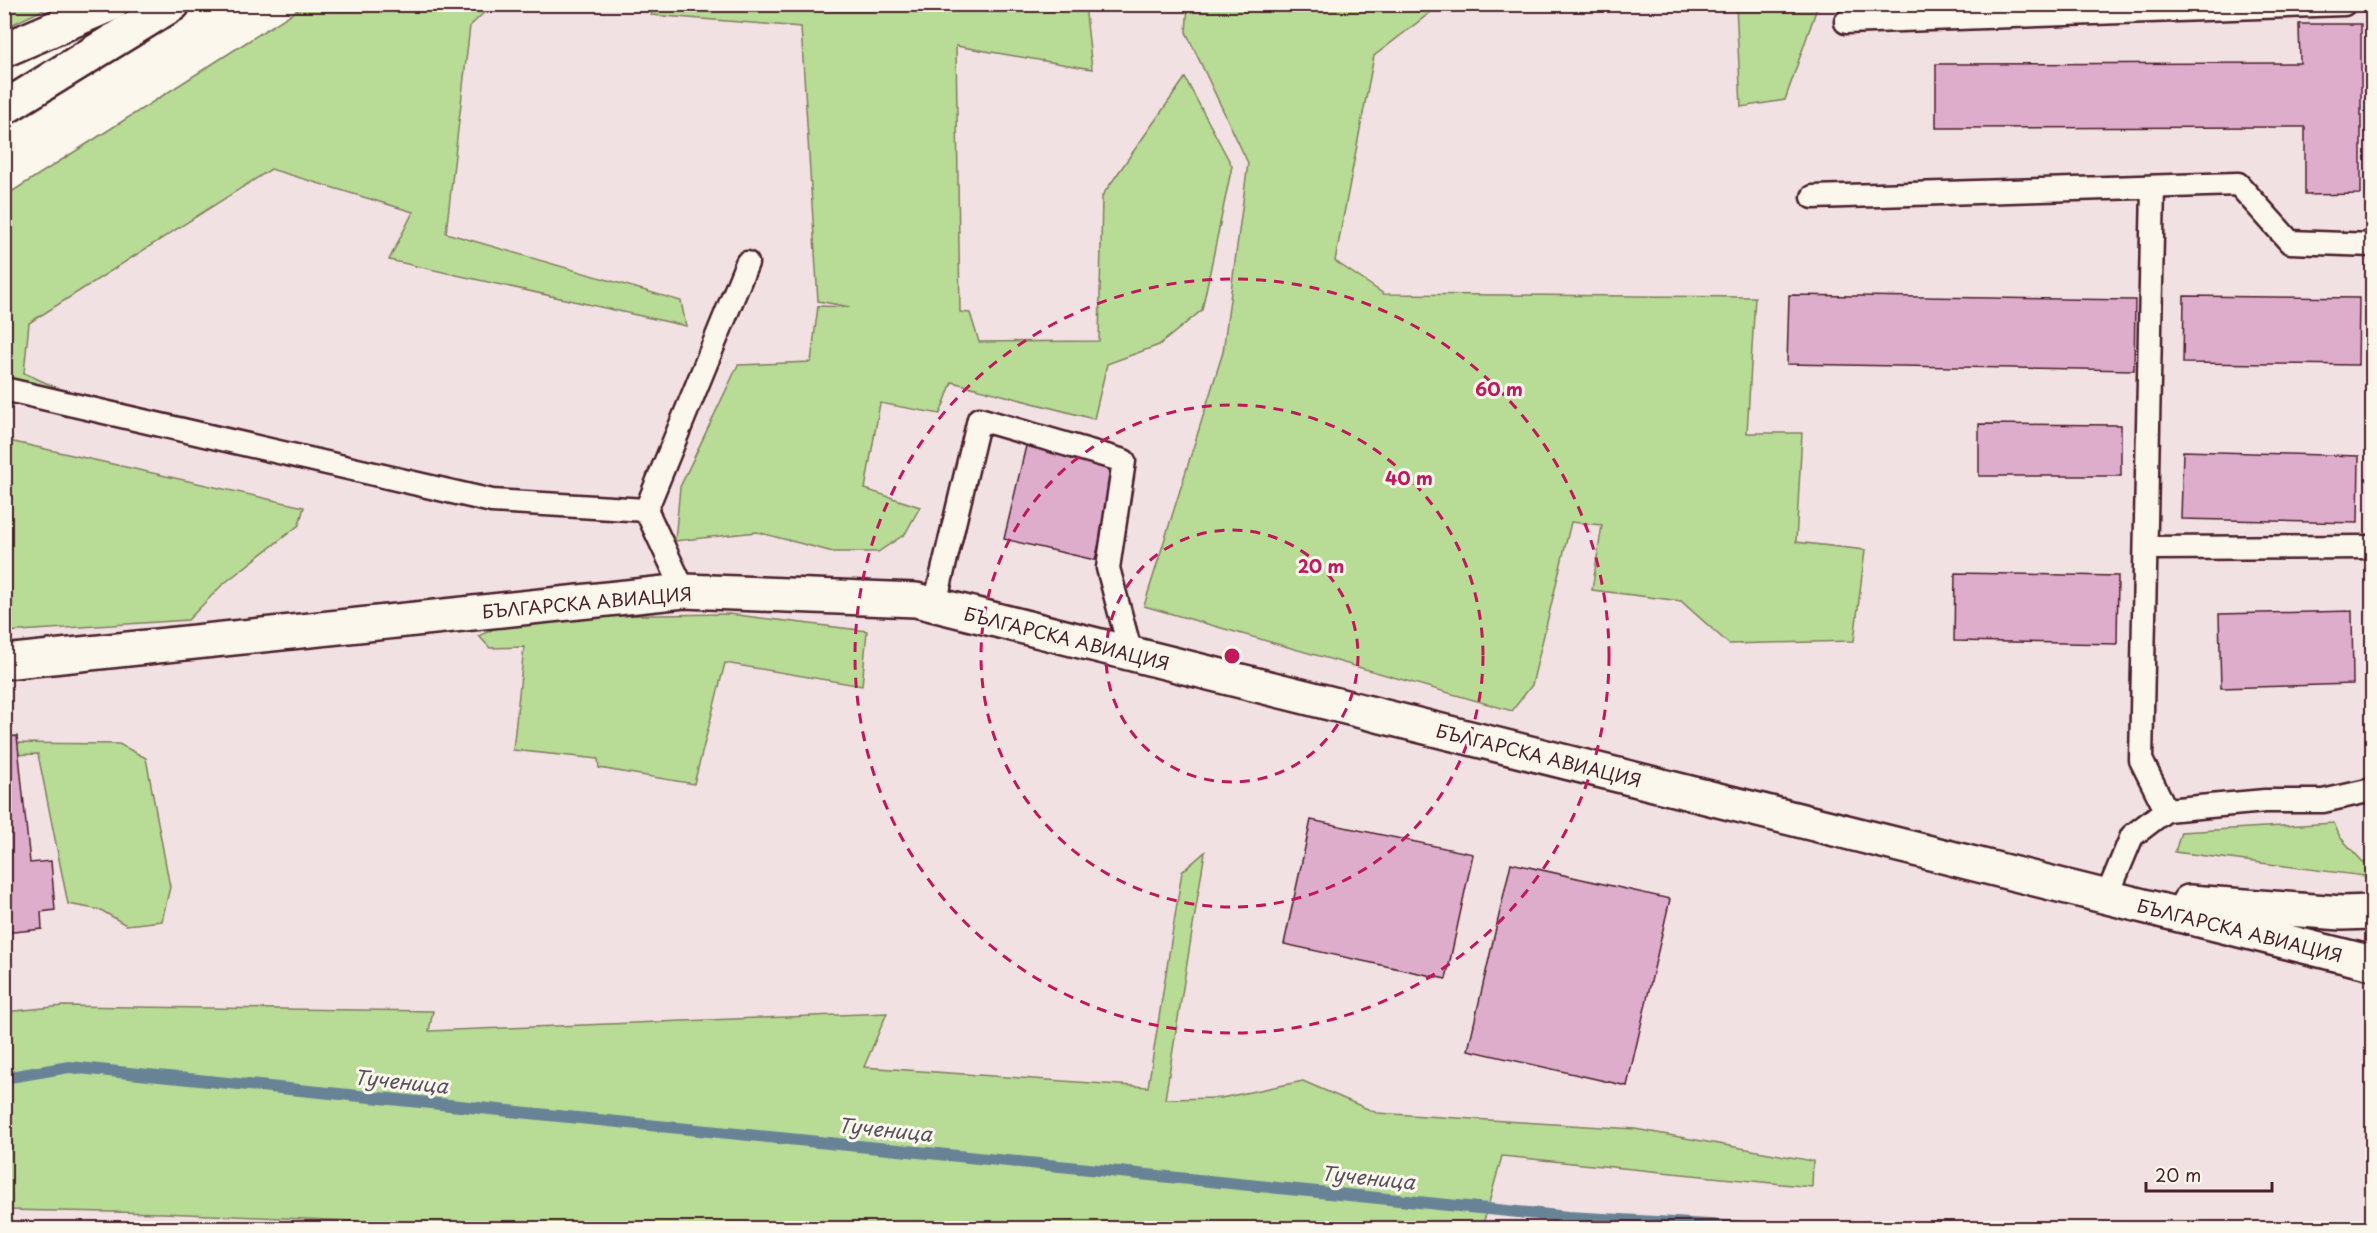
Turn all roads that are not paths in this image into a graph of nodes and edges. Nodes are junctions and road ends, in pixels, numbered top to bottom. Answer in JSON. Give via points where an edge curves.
{"nodes":[{"id":1,"x":111,"y":4,"type":"edge"},
{"id":2,"x":173,"y":4,"type":"edge"},
{"id":3,"x":2344,"y":4,"type":"edge"},
{"id":4,"x":1846,"y":21,"type":"dead end"},
{"id":5,"x":4,"y":50,"type":"edge"},
{"id":6,"x":4,"y":108,"type":"edge"},
{"id":7,"x":2153,"y":187,"type":"junction"},
{"id":8,"x":1813,"y":197,"type":"dead end"},
{"id":9,"x":2373,"y":244,"type":"edge"},
{"id":10,"x":747,"y":263,"type":"dead end"},
{"id":11,"x":4,"y":389,"type":"edge"},
{"id":12,"x":646,"y":510,"type":"junction"},
{"id":13,"x":2373,"y":547,"type":"edge"},
{"id":14,"x":2147,"y":548,"type":"junction"},
{"id":15,"x":684,"y":591,"type":"junction"},
{"id":16,"x":934,"y":604,"type":"junction"},
{"id":17,"x":1131,"y":654,"type":"junction"},
{"id":18,"x":4,"y":662,"type":"edge"},
{"id":19,"x":2373,"y":790,"type":"edge"},
{"id":20,"x":2166,"y":810,"type":"junction"},
{"id":21,"x":2107,"y":896,"type":"junction"},
{"id":22,"x":2373,"y":912,"type":"edge"},
{"id":23,"x":2373,"y":963,"type":"edge"}],
"edges":[{"from":1,"to":5,"type":"main road"},
{"from":2,"to":6,"type":"main road"},
{"from":3,"to":4,"type":"lane"},
{"from":7,"to":8,"type":"lane"},
{"from":7,"to":9,"type":"lane","via":[[2238,184],[2290,242]]},
{"from":7,"to":14,"type":"lane"},
{"from":10,"to":12,"type":"lane"},
{"from":11,"to":12,"type":"lane","via":[[492,501]]},
{"from":12,"to":15,"type":"lane"},
{"from":13,"to":14,"type":"lane"},
{"from":14,"to":20,"type":"lane","via":[[2141,760]]},
{"from":15,"to":16,"type":"main road","name":"БЪЛГАРСКА АВИАЦИЯ","via":[[916,600]]},
{"from":15,"to":18,"type":"main road","name":"БЪЛГАРСКА АВИАЦИЯ"},
{"from":16,"to":17,"type":"main road","name":"БЪЛГАРСКА АВИАЦИЯ"},
{"from":16,"to":17,"type":"lane","via":[[979,419],[1124,461],[1108,568]]},
{"from":17,"to":21,"type":"main road","name":"БЪЛГАРСКА АВИАЦИЯ"},
{"from":19,"to":20,"type":"lane","via":[[2323,801],[2265,801]]},
{"from":20,"to":21,"type":"lane","via":[[2132,836]]},
{"from":21,"to":22,"type":"main road","name":"БЪЛГАРСКА АВИАЦИЯ"},
{"from":21,"to":23,"type":"main road","name":"БЪЛГАРСКА АВИАЦИЯ"}]}
